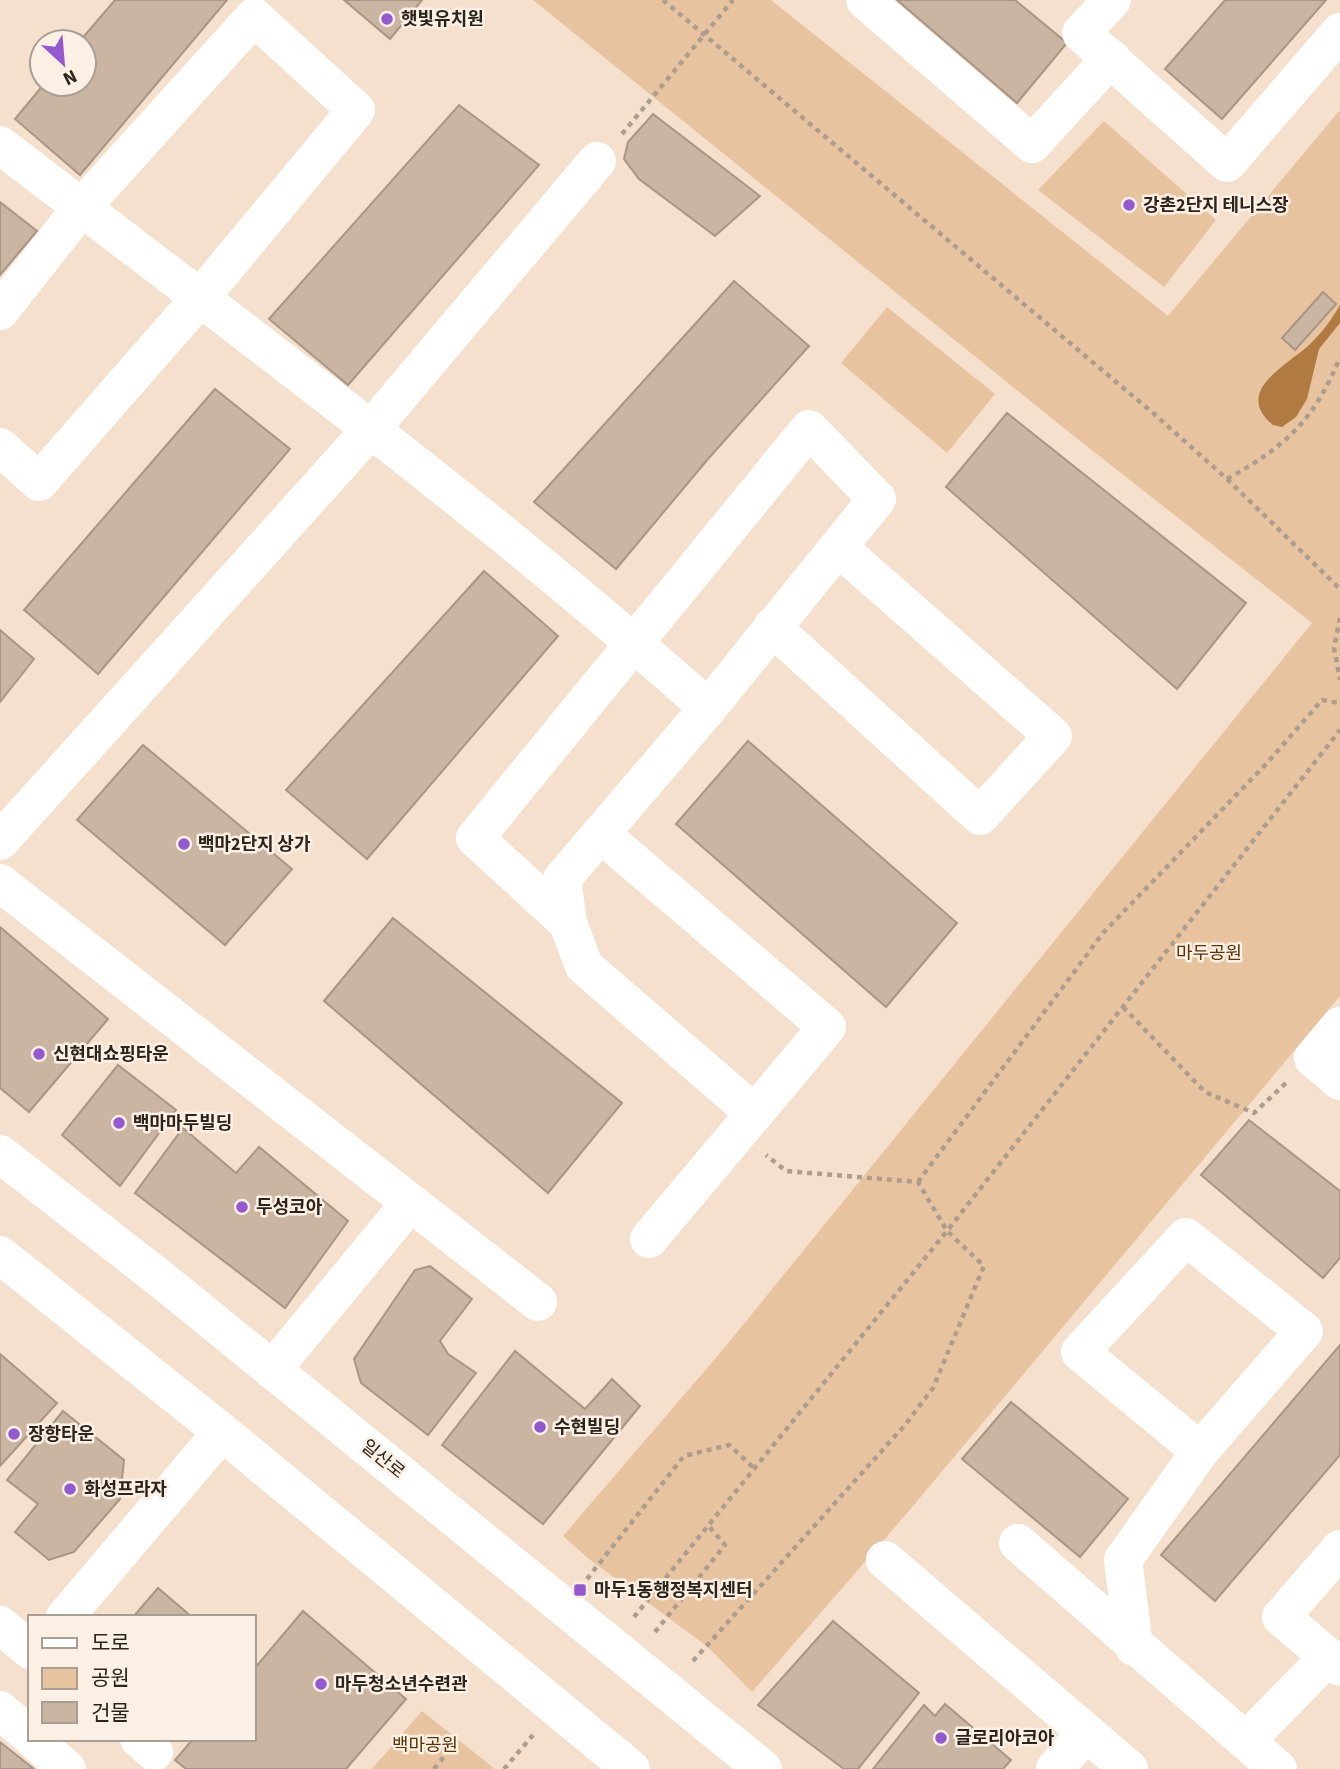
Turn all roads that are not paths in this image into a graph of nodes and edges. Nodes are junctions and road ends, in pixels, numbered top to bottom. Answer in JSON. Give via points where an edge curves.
{"nodes":[{"id":1,"x":865,"y":0,"type":"edge"},
{"id":2,"x":1112,"y":0,"type":"edge"},
{"id":3,"x":1340,"y":32,"type":"edge"},
{"id":4,"x":1111,"y":58,"type":"junction"},
{"id":5,"x":0,"y":145,"type":"edge"},
{"id":6,"x":597,"y":161,"type":"road end"},
{"id":7,"x":81,"y":208,"type":"junction"},
{"id":8,"x":200,"y":298,"type":"junction"},
{"id":9,"x":0,"y":311,"type":"edge"},
{"id":10,"x":372,"y":428,"type":"junction"},
{"id":11,"x":0,"y":447,"type":"edge"},
{"id":12,"x":839,"y":548,"type":"junction"},
{"id":13,"x":772,"y":627,"type":"junction"},
{"id":14,"x":634,"y":642,"type":"junction"},
{"id":15,"x":708,"y":708,"type":"junction"},
{"id":16,"x":601,"y":834,"type":"junction"},
{"id":17,"x":0,"y":841,"type":"edge"},
{"id":18,"x":0,"y":883,"type":"edge"},
{"id":19,"x":568,"y":923,"type":"junction"},
{"id":20,"x":1340,"y":1026,"type":"edge"},
{"id":21,"x":1326,"y":1069,"type":"edge"},
{"id":22,"x":746,"y":1123,"type":"junction"},
{"id":23,"x":0,"y":1154,"type":"edge"},
{"id":24,"x":410,"y":1203,"type":"junction"},
{"id":25,"x":649,"y":1239,"type":"dead end"},
{"id":26,"x":0,"y":1255,"type":"edge"},
{"id":27,"x":538,"y":1302,"type":"dead end"},
{"id":28,"x":272,"y":1370,"type":"junction"},
{"id":29,"x":222,"y":1432,"type":"junction"},
{"id":30,"x":1200,"y":1451,"type":"junction"},
{"id":31,"x":1018,"y":1544,"type":"dead end"},
{"id":32,"x":1340,"y":1549,"type":"edge"},
{"id":33,"x":885,"y":1560,"type":"dead end"},
{"id":34,"x":67,"y":1615,"type":"edge"},
{"id":35,"x":0,"y":1625,"type":"edge"},
{"id":36,"x":1134,"y":1647,"type":"junction"},
{"id":37,"x":28,"y":1648,"type":"edge"},
{"id":38,"x":1334,"y":1662,"type":"edge"},
{"id":39,"x":0,"y":1710,"type":"edge"},
{"id":40,"x":1086,"y":1732,"type":"junction"},
{"id":41,"x":28,"y":1735,"type":"edge"},
{"id":42,"x":34,"y":1741,"type":"edge"},
{"id":43,"x":1246,"y":1741,"type":"junction"},
{"id":44,"x":67,"y":1769,"type":"edge"},
{"id":45,"x":631,"y":1769,"type":"edge"},
{"id":46,"x":763,"y":1769,"type":"edge"},
{"id":47,"x":1055,"y":1769,"type":"edge"},
{"id":48,"x":1129,"y":1769,"type":"edge"},
{"id":49,"x":1278,"y":1769,"type":"edge"}],
"edges":[{"from":1,"to":4,"type":"main road","via":[[1032,144]]},
{"from":2,"to":4,"type":"main road","via":[[1081,33]]},
{"from":3,"to":4,"type":"main road","via":[[1227,163]]},
{"from":5,"to":7,"type":"main road"},
{"from":6,"to":10,"type":"main road"},
{"from":7,"to":8,"type":"main road"},
{"from":7,"to":8,"type":"main road","via":[[254,17],[356,110]]},
{"from":7,"to":9,"type":"main road"},
{"from":8,"to":10,"type":"main road"},
{"from":8,"to":11,"type":"main road","via":[[39,482]]},
{"from":10,"to":14,"type":"main road"},
{"from":10,"to":17,"type":"main road"},
{"from":12,"to":13,"type":"main road"},
{"from":12,"to":13,"type":"main road","via":[[1053,736],[980,816]]},
{"from":12,"to":14,"type":"main road","via":[[877,499],[809,429]]},
{"from":13,"to":15,"type":"main road"},
{"from":14,"to":15,"type":"main road"},
{"from":14,"to":19,"type":"main road","via":[[475,838]]},
{"from":15,"to":16,"type":"main road"},
{"from":16,"to":19,"type":"main road","via":[[562,879]]},
{"from":16,"to":22,"type":"main road","via":[[827,1027]]},
{"from":18,"to":24,"type":"main road"},
{"from":19,"to":22,"type":"main road","via":[[584,966]]},
{"from":20,"to":21,"type":"main road"},
{"from":22,"to":25,"type":"main road"},
{"from":23,"to":28,"type":"main road","name":"일산로"},
{"from":24,"to":27,"type":"main road"},
{"from":24,"to":28,"type":"main road"},
{"from":26,"to":29,"type":"main road"},
{"from":28,"to":46,"type":"main road","name":"일산로"},
{"from":29,"to":34,"type":"main road"},
{"from":29,"to":45,"type":"main road"},
{"from":30,"to":30,"type":"main road","via":[[1304,1331],[1186,1237],[1080,1352]]},
{"from":30,"to":36,"type":"main road","via":[[1123,1560]]},
{"from":31,"to":36,"type":"main road"},
{"from":32,"to":38,"type":"main road","via":[[1281,1617]]},
{"from":33,"to":40,"type":"main road"},
{"from":35,"to":37,"type":"main road"},
{"from":36,"to":43,"type":"main road"},
{"from":38,"to":43,"type":"main road"},
{"from":39,"to":41,"type":"main road"},
{"from":40,"to":47,"type":"main road"},
{"from":40,"to":48,"type":"main road"},
{"from":42,"to":44,"type":"main road"},
{"from":43,"to":49,"type":"main road"}]}
